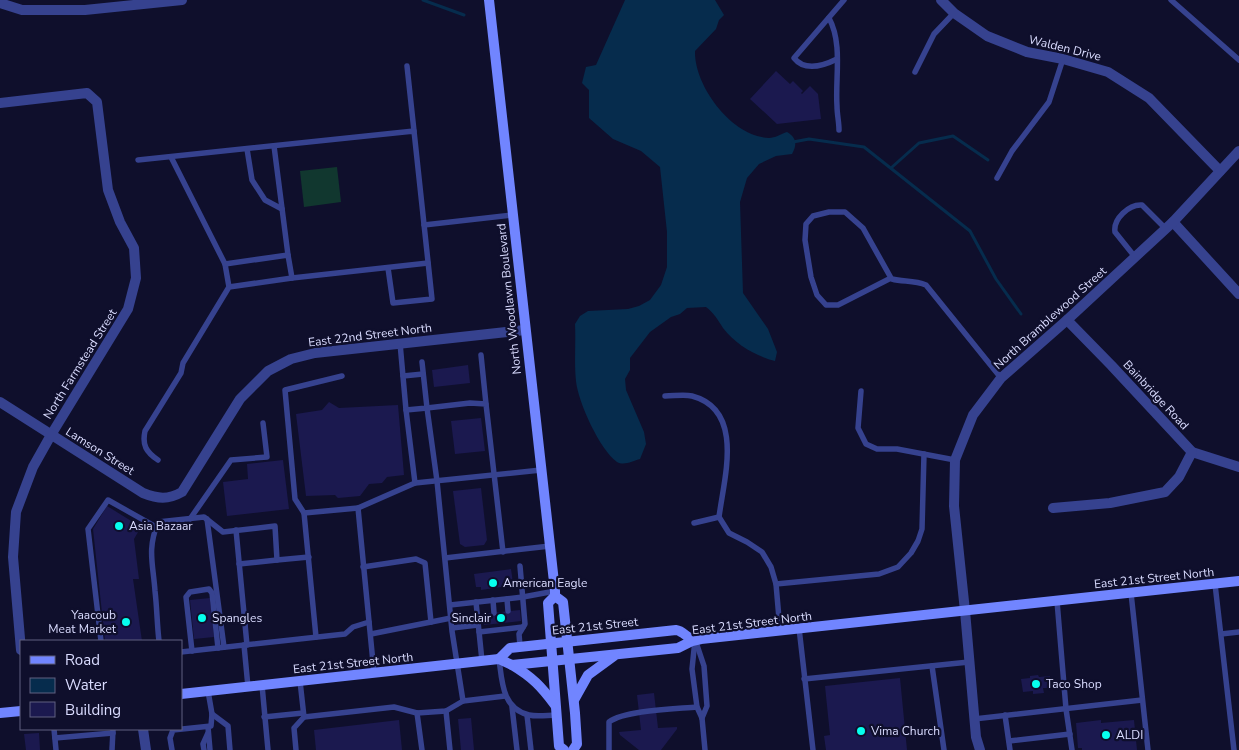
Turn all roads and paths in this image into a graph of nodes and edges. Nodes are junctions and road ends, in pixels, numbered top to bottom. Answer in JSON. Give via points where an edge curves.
{"nodes":[{"id":1,"x":182,"y":0,"type":"edge"},
{"id":2,"x":489,"y":0,"type":"edge"},
{"id":3,"x":844,"y":0,"type":"edge"},
{"id":4,"x":941,"y":0,"type":"edge"},
{"id":5,"x":1171,"y":0,"type":"edge"},
{"id":6,"x":0,"y":3,"type":"edge"},
{"id":7,"x":954,"y":13,"type":"junction"},
{"id":8,"x":829,"y":18,"type":"junction"},
{"id":9,"x":837,"y":59,"type":"junction"},
{"id":10,"x":1063,"y":59,"type":"junction"},
{"id":11,"x":1239,"y":60,"type":"edge"},
{"id":12,"x":407,"y":66,"type":"dead end"},
{"id":13,"x":915,"y":72,"type":"dead end"},
{"id":14,"x":0,"y":103,"type":"edge"},
{"id":15,"x":839,"y":130,"type":"dead end"},
{"id":16,"x":414,"y":131,"type":"junction"},
{"id":17,"x":274,"y":146,"type":"junction"},
{"id":18,"x":248,"y":149,"type":"junction"},
{"id":19,"x":1239,"y":151,"type":"edge"},
{"id":20,"x":171,"y":157,"type":"junction"},
{"id":21,"x":138,"y":160,"type":"dead end"},
{"id":22,"x":1220,"y":171,"type":"junction"},
{"id":23,"x":997,"y":178,"type":"dead end"},
{"id":24,"x":282,"y":209,"type":"junction"},
{"id":25,"x":513,"y":215,"type":"junction"},
{"id":26,"x":424,"y":225,"type":"junction"},
{"id":27,"x":1169,"y":226,"type":"junction"},
{"id":28,"x":288,"y":255,"type":"junction"},
{"id":29,"x":1135,"y":257,"type":"junction"},
{"id":30,"x":428,"y":263,"type":"junction"},
{"id":31,"x":225,"y":264,"type":"junction"},
{"id":32,"x":388,"y":268,"type":"junction"},
{"id":33,"x":292,"y":278,"type":"junction"},
{"id":34,"x":891,"y":278,"type":"junction"},
{"id":35,"x":229,"y":286,"type":"junction"},
{"id":36,"x":1239,"y":294,"type":"edge"},
{"id":37,"x":1067,"y":320,"type":"junction"},
{"id":38,"x":525,"y":330,"type":"junction"},
{"id":39,"x":400,"y":343,"type":"junction"},
{"id":40,"x":481,"y":355,"type":"dead end"},
{"id":41,"x":422,"y":362,"type":"dead end"},
{"id":42,"x":423,"y":374,"type":"junction"},
{"id":43,"x":342,"y":376,"type":"dead end"},
{"id":44,"x":402,"y":376,"type":"junction"},
{"id":45,"x":1001,"y":378,"type":"junction"},
{"id":46,"x":860,"y":391,"type":"dead end"},
{"id":47,"x":666,"y":396,"type":"dead end"},
{"id":48,"x":0,"y":402,"type":"edge"},
{"id":49,"x":486,"y":404,"type":"junction"},
{"id":50,"x":427,"y":408,"type":"junction"},
{"id":51,"x":406,"y":410,"type":"junction"},
{"id":52,"x":263,"y":423,"type":"dead end"},
{"id":53,"x":51,"y":435,"type":"junction"},
{"id":54,"x":1192,"y":452,"type":"junction"},
{"id":55,"x":924,"y":454,"type":"junction"},
{"id":56,"x":158,"y":460,"type":"dead end"},
{"id":57,"x":955,"y":460,"type":"junction"},
{"id":58,"x":1239,"y":467,"type":"edge"},
{"id":59,"x":541,"y":470,"type":"junction"},
{"id":60,"x":494,"y":475,"type":"junction"},
{"id":61,"x":437,"y":481,"type":"junction"},
{"id":62,"x":415,"y":483,"type":"junction"},
{"id":63,"x":165,"y":499,"type":"joint"},
{"id":64,"x":358,"y":508,"type":"junction"},
{"id":65,"x":1053,"y":508,"type":"dead end"},
{"id":66,"x":304,"y":513,"type":"junction"},
{"id":67,"x":719,"y":517,"type":"junction"},
{"id":68,"x":190,"y":519,"type":"junction"},
{"id":69,"x":207,"y":519,"type":"junction"},
{"id":70,"x":694,"y":523,"type":"dead end"},
{"id":71,"x":156,"y":527,"type":"junction"},
{"id":72,"x":236,"y":530,"type":"junction"},
{"id":73,"x":550,"y":546,"type":"junction"},
{"id":74,"x":503,"y":552,"type":"junction"},
{"id":75,"x":308,"y":557,"type":"junction"},
{"id":76,"x":445,"y":558,"type":"junction"},
{"id":77,"x":277,"y":560,"type":"junction"},
{"id":78,"x":239,"y":564,"type":"junction"},
{"id":79,"x":520,"y":566,"type":"dead end"},
{"id":80,"x":363,"y":567,"type":"junction"},
{"id":81,"x":1239,"y":581,"type":"edge"},
{"id":82,"x":776,"y":584,"type":"junction"},
{"id":83,"x":1215,"y":584,"type":"junction"},
{"id":84,"x":555,"y":593,"type":"junction"},
{"id":85,"x":1131,"y":593,"type":"junction"},
{"id":86,"x":523,"y":597,"type":"junction"},
{"id":87,"x":507,"y":599,"type":"junction"},
{"id":88,"x":493,"y":600,"type":"junction"},
{"id":89,"x":1057,"y":601,"type":"junction"},
{"id":90,"x":476,"y":602,"type":"junction"},
{"id":91,"x":450,"y":605,"type":"junction"},
{"id":92,"x":508,"y":611,"type":"dead end"},
{"id":93,"x":965,"y":611,"type":"junction"},
{"id":94,"x":494,"y":613,"type":"dead end"},
{"id":95,"x":451,"y":618,"type":"junction"},
{"id":96,"x":369,"y":622,"type":"junction"},
{"id":97,"x":431,"y":622,"type":"junction"},
{"id":98,"x":523,"y":627,"type":"junction"},
{"id":99,"x":452,"y":628,"type":"junction"},
{"id":100,"x":478,"y":628,"type":"junction"},
{"id":101,"x":799,"y":628,"type":"junction"},
{"id":102,"x":780,"y":630,"type":"junction"},
{"id":103,"x":1239,"y":632,"type":"edge"},
{"id":104,"x":371,"y":634,"type":"junction"},
{"id":105,"x":1221,"y":634,"type":"junction"},
{"id":106,"x":316,"y":637,"type":"junction"},
{"id":107,"x":20,"y":640,"type":"edge"},
{"id":108,"x":101,"y":640,"type":"edge"},
{"id":109,"x":158,"y":640,"type":"edge"},
{"id":110,"x":695,"y":640,"type":"junction"},
{"id":111,"x":567,"y":641,"type":"junction"},
{"id":112,"x":551,"y":643,"type":"junction"},
{"id":113,"x":246,"y":645,"type":"junction"},
{"id":114,"x":520,"y":646,"type":"junction"},
{"id":115,"x":221,"y":648,"type":"junction"},
{"id":116,"x":192,"y":651,"type":"junction"},
{"id":117,"x":182,"y":652,"type":"edge"},
{"id":118,"x":616,"y":655,"type":"junction"},
{"id":119,"x":499,"y":658,"type":"junction"},
{"id":120,"x":569,"y":659,"type":"junction"},
{"id":121,"x":482,"y":661,"type":"junction"},
{"id":122,"x":552,"y":661,"type":"junction"},
{"id":123,"x":969,"y":662,"type":"junction"},
{"id":124,"x":458,"y":663,"type":"junction"},
{"id":125,"x":512,"y":666,"type":"junction"},
{"id":126,"x":932,"y":666,"type":"junction"},
{"id":127,"x":374,"y":673,"type":"junction"},
{"id":128,"x":804,"y":679,"type":"junction"},
{"id":129,"x":300,"y":681,"type":"junction"},
{"id":130,"x":262,"y":685,"type":"junction"},
{"id":131,"x":248,"y":687,"type":"junction"},
{"id":132,"x":208,"y":691,"type":"junction"},
{"id":133,"x":182,"y":694,"type":"edge"},
{"id":134,"x":505,"y":696,"type":"junction"},
{"id":135,"x":574,"y":700,"type":"junction"},
{"id":136,"x":1142,"y":700,"type":"junction"},
{"id":137,"x":463,"y":701,"type":"junction"},
{"id":138,"x":512,"y":707,"type":"junction"},
{"id":139,"x":697,"y":707,"type":"junction"},
{"id":140,"x":1066,"y":709,"type":"junction"},
{"id":141,"x":20,"y":711,"type":"edge"},
{"id":142,"x":446,"y":711,"type":"junction"},
{"id":143,"x":556,"y":711,"type":"junction"},
{"id":144,"x":0,"y":713,"type":"edge"},
{"id":145,"x":417,"y":713,"type":"junction"},
{"id":146,"x":212,"y":714,"type":"junction"},
{"id":147,"x":303,"y":715,"type":"junction"},
{"id":148,"x":528,"y":715,"type":"junction"},
{"id":149,"x":1005,"y":715,"type":"junction"},
{"id":150,"x":264,"y":717,"type":"junction"},
{"id":151,"x":702,"y":718,"type":"junction"},
{"id":152,"x":974,"y":719,"type":"junction"},
{"id":153,"x":54,"y":730,"type":"edge"},
{"id":154,"x":143,"y":730,"type":"edge"},
{"id":155,"x":208,"y":730,"type":"junction"},
{"id":156,"x":113,"y":731,"type":"edge"},
{"id":157,"x":1070,"y":734,"type":"junction"},
{"id":158,"x":55,"y":738,"type":"junction"},
{"id":159,"x":1008,"y":742,"type":"junction"},
{"id":160,"x":56,"y":750,"type":"edge"},
{"id":161,"x":112,"y":750,"type":"edge"},
{"id":162,"x":146,"y":750,"type":"edge"},
{"id":163,"x":172,"y":750,"type":"edge"},
{"id":164,"x":204,"y":750,"type":"edge"},
{"id":165,"x":210,"y":750,"type":"edge"},
{"id":166,"x":230,"y":750,"type":"edge"},
{"id":167,"x":268,"y":750,"type":"edge"},
{"id":168,"x":296,"y":750,"type":"edge"},
{"id":169,"x":422,"y":750,"type":"edge"},
{"id":170,"x":450,"y":750,"type":"edge"},
{"id":171,"x":517,"y":750,"type":"edge"},
{"id":172,"x":531,"y":750,"type":"edge"},
{"id":173,"x":564,"y":750,"type":"edge"},
{"id":174,"x":573,"y":750,"type":"edge"},
{"id":175,"x":609,"y":750,"type":"edge"},
{"id":176,"x":705,"y":750,"type":"edge"},
{"id":177,"x":813,"y":750,"type":"edge"},
{"id":178,"x":944,"y":750,"type":"edge"},
{"id":179,"x":980,"y":750,"type":"edge"},
{"id":180,"x":1010,"y":750,"type":"edge"},
{"id":181,"x":1072,"y":750,"type":"edge"},
{"id":182,"x":1148,"y":750,"type":"edge"},
{"id":183,"x":1234,"y":750,"type":"edge"}],
"edges":[{"from":1,"to":6,"type":"street","via":[[85,10],[22,10]]},
{"from":2,"to":25,"type":"main road","name":"North Woodlawn Boulevard"},
{"from":3,"to":8,"type":"lane"},
{"from":4,"to":7,"type":"street","name":"Walden Drive"},
{"from":5,"to":11,"type":"lane"},
{"from":7,"to":10,"type":"street","name":"Walden Drive","via":[[987,36],[1027,52]]},
{"from":7,"to":13,"type":"lane","via":[[934,34]]},
{"from":8,"to":9,"type":"lane","via":[[835,33]]},
{"from":8,"to":9,"type":"lane","via":[[794,58],[804,66],[812,67]]},
{"from":9,"to":15,"type":"lane"},
{"from":10,"to":22,"type":"street","name":"Walden Drive","via":[[1108,72],[1149,98]]},
{"from":10,"to":23,"type":"lane","via":[[1049,102],[1012,151]]},
{"from":12,"to":16,"type":"lane"},
{"from":14,"to":53,"type":"street","name":"North Farmstead Street","via":[[87,93],[97,102],[108,190],[134,248],[136,278],[128,309]]},
{"from":16,"to":17,"type":"lane"},
{"from":16,"to":26,"type":"lane"},
{"from":17,"to":18,"type":"lane"},
{"from":17,"to":24,"type":"lane"},
{"from":18,"to":20,"type":"lane"},
{"from":18,"to":24,"type":"lane","via":[[252,180],[265,200]]},
{"from":19,"to":22,"type":"street","name":"North Bramblewood Street"},
{"from":20,"to":21,"type":"lane"},
{"from":20,"to":31,"type":"lane"},
{"from":22,"to":27,"type":"street","name":"North Bramblewood Street"},
{"from":24,"to":28,"type":"lane"},
{"from":25,"to":26,"type":"lane"},
{"from":25,"to":38,"type":"main road","name":"North Woodlawn Boulevard"},
{"from":26,"to":30,"type":"lane"},
{"from":27,"to":29,"type":"street","name":"North Bramblewood Street"},
{"from":27,"to":29,"type":"lane","via":[[1142,205],[1126,210],[1114,226],[1115,232]]},
{"from":27,"to":36,"type":"street"},
{"from":28,"to":31,"type":"lane"},
{"from":28,"to":33,"type":"lane"},
{"from":29,"to":37,"type":"street","name":"North Bramblewood Street"},
{"from":30,"to":32,"type":"lane"},
{"from":30,"to":32,"type":"lane","via":[[432,299],[393,303]]},
{"from":31,"to":35,"type":"lane"},
{"from":32,"to":33,"type":"lane"},
{"from":33,"to":35,"type":"lane"},
{"from":34,"to":34,"type":"lane","via":[[863,228],[845,212],[813,216],[806,224],[811,277],[817,294],[826,305],[838,305]]},
{"from":34,"to":45,"type":"lane","via":[[926,285]]},
{"from":35,"to":56,"type":"lane","via":[[145,431],[143,442],[148,453]]},
{"from":37,"to":45,"type":"street","name":"North Bramblewood Street"},
{"from":37,"to":54,"type":"street","name":"Bainbridge Road"},
{"from":38,"to":39,"type":"street","name":"East 22nd Street North"},
{"from":38,"to":59,"type":"main road","name":"North Woodlawn Boulevard"},
{"from":39,"to":44,"type":"lane"},
{"from":39,"to":63,"type":"street","name":"East 22nd Street North","via":[[315,353],[291,359],[268,371],[240,399],[182,492]]},
{"from":40,"to":49,"type":"lane"},
{"from":41,"to":42,"type":"lane"},
{"from":42,"to":44,"type":"lane"},
{"from":42,"to":50,"type":"lane"},
{"from":43,"to":66,"type":"lane","via":[[285,390],[295,498]]},
{"from":44,"to":51,"type":"lane"},
{"from":45,"to":57,"type":"street","name":"North Bramblewood Street","via":[[972,415]]},
{"from":46,"to":55,"type":"lane","via":[[858,428],[866,444],[878,449]]},
{"from":47,"to":67,"type":"lane","via":[[690,395],[717,410],[726,431],[728,449]]},
{"from":48,"to":53,"type":"street","name":"Lamson Street"},
{"from":49,"to":50,"type":"lane"},
{"from":49,"to":60,"type":"lane"},
{"from":50,"to":51,"type":"lane"},
{"from":50,"to":61,"type":"lane"},
{"from":51,"to":62,"type":"lane"},
{"from":52,"to":68,"type":"lane","via":[[267,456],[231,460]]},
{"from":53,"to":63,"type":"street","name":"Lamson Street","via":[[143,493]]},
{"from":53,"to":107,"type":"street","name":"North Farmstead Street","via":[[33,468],[16,512],[13,556]]},
{"from":54,"to":58,"type":"street","name":"Bainbridge Road"},
{"from":54,"to":65,"type":"street","via":[[1179,477],[1165,492],[1110,503]]},
{"from":55,"to":57,"type":"lane"},
{"from":55,"to":82,"type":"lane","via":[[922,528],[912,553],[898,567],[879,574]]},
{"from":57,"to":93,"type":"street","name":"North Bramblewood Street","via":[[954,506]]},
{"from":59,"to":60,"type":"lane"},
{"from":59,"to":73,"type":"main road","name":"North Woodlawn Boulevard"},
{"from":60,"to":61,"type":"lane"},
{"from":60,"to":74,"type":"lane"},
{"from":61,"to":62,"type":"lane"},
{"from":61,"to":76,"type":"lane"},
{"from":62,"to":64,"type":"lane"},
{"from":64,"to":66,"type":"lane"},
{"from":64,"to":80,"type":"lane"},
{"from":66,"to":75,"type":"lane"},
{"from":67,"to":70,"type":"lane"},
{"from":67,"to":82,"type":"lane","via":[[729,533],[762,552]]},
{"from":68,"to":69,"type":"lane"},
{"from":68,"to":71,"type":"lane","via":[[158,522]]},
{"from":69,"to":72,"type":"lane","via":[[223,532]]},
{"from":69,"to":115,"type":"lane"},
{"from":71,"to":108,"type":"lane","via":[[108,500],[88,529]]},
{"from":71,"to":109,"type":"lane","via":[[150,551]]},
{"from":72,"to":77,"type":"lane","via":[[274,526]]},
{"from":72,"to":78,"type":"lane"},
{"from":73,"to":74,"type":"lane"},
{"from":73,"to":84,"type":"main road","name":"North Woodlawn Boulevard"},
{"from":74,"to":76,"type":"lane"},
{"from":75,"to":77,"type":"lane"},
{"from":75,"to":106,"type":"lane"},
{"from":76,"to":91,"type":"lane"},
{"from":77,"to":78,"type":"lane"},
{"from":78,"to":113,"type":"lane"},
{"from":79,"to":86,"type":"lane"},
{"from":80,"to":96,"type":"lane"},
{"from":80,"to":97,"type":"lane","via":[[416,559],[425,563]]},
{"from":81,"to":83,"type":"main road","name":"East 21st Street North"},
{"from":82,"to":102,"type":"lane"},
{"from":83,"to":85,"type":"main road","name":"East 21st Street North"},
{"from":83,"to":105,"type":"lane"},
{"from":84,"to":86,"type":"lane"},
{"from":84,"to":111,"type":"main road","name":"North Woodlawn Boulevard","via":[[563,602]]},
{"from":84,"to":112,"type":"main road","name":"North Woodlawn Boulevard","via":[[548,603]]},
{"from":85,"to":89,"type":"main road","name":"East 21st Street North"},
{"from":85,"to":136,"type":"lane"},
{"from":86,"to":87,"type":"lane"},
{"from":86,"to":98,"type":"lane"},
{"from":87,"to":88,"type":"lane"},
{"from":87,"to":92,"type":"lane"},
{"from":88,"to":90,"type":"lane"},
{"from":88,"to":94,"type":"lane"},
{"from":89,"to":93,"type":"main road","name":"East 21st Street North"},
{"from":89,"to":140,"type":"lane"},
{"from":90,"to":91,"type":"lane"},
{"from":90,"to":100,"type":"lane"},
{"from":91,"to":95,"type":"lane"},
{"from":93,"to":101,"type":"main road","name":"East 21st Street North"},
{"from":93,"to":123,"type":"street","name":"North Bramblewood Street"},
{"from":95,"to":97,"type":"lane"},
{"from":95,"to":99,"type":"lane"},
{"from":96,"to":104,"type":"lane"},
{"from":96,"to":106,"type":"lane","via":[[353,627],[345,634]]},
{"from":97,"to":104,"type":"lane"},
{"from":98,"to":100,"type":"lane"},
{"from":98,"to":114,"type":"lane","via":[[519,634]]},
{"from":99,"to":100,"type":"lane"},
{"from":99,"to":124,"type":"lane"},
{"from":100,"to":121,"type":"lane"},
{"from":101,"to":102,"type":"main road","name":"East 21st Street North"},
{"from":101,"to":128,"type":"lane"},
{"from":102,"to":110,"type":"main road","name":"East 21st Street North"},
{"from":103,"to":105,"type":"lane"},
{"from":104,"to":127,"type":"lane"},
{"from":105,"to":183,"type":"lane"},
{"from":106,"to":113,"type":"lane"},
{"from":110,"to":111,"type":"main road","name":"East 21st Street","via":[[676,630]]},
{"from":110,"to":118,"type":"main road","name":"East 21st Street North","via":[[678,648]]},
{"from":110,"to":139,"type":"lane","via":[[692,669]]},
{"from":110,"to":151,"type":"lane","via":[[704,666],[707,706]]},
{"from":111,"to":112,"type":"main road","name":"East 21st Street"},
{"from":111,"to":120,"type":"main road","name":"North Woodlawn Boulevard"},
{"from":112,"to":114,"type":"main road","name":"East 21st Street"},
{"from":112,"to":122,"type":"main road","name":"North Woodlawn Boulevard"},
{"from":113,"to":115,"type":"lane"},
{"from":113,"to":131,"type":"lane"},
{"from":114,"to":119,"type":"main road","name":"East 21st Street","via":[[507,649]]},
{"from":115,"to":116,"type":"lane"},
{"from":115,"to":116,"type":"lane","via":[[212,593],[205,589],[186,596]]},
{"from":116,"to":117,"type":"lane"},
{"from":118,"to":120,"type":"main road","name":"East 21st Street North"},
{"from":118,"to":135,"type":"main road","via":[[588,675]]},
{"from":119,"to":121,"type":"main road","name":"East 21st Street North"},
{"from":119,"to":125,"type":"main road"},
{"from":119,"to":134,"type":"lane"},
{"from":120,"to":122,"type":"main road","name":"East 21st Street North"},
{"from":120,"to":135,"type":"main road","name":"North Woodlawn Boulevard"},
{"from":121,"to":124,"type":"main road","name":"East 21st Street North"},
{"from":122,"to":125,"type":"main road","name":"East 21st Street North"},
{"from":122,"to":143,"type":"main road","name":"North Woodlawn Boulevard"},
{"from":123,"to":126,"type":"lane"},
{"from":123,"to":152,"type":"street","name":"North Bramblewood Street"},
{"from":124,"to":127,"type":"main road","name":"East 21st Street North"},
{"from":124,"to":137,"type":"lane"},
{"from":125,"to":143,"type":"main road","via":[[538,684]]},
{"from":126,"to":128,"type":"lane"},
{"from":126,"to":178,"type":"lane"},
{"from":127,"to":129,"type":"main road","name":"East 21st Street North"},
{"from":128,"to":177,"type":"lane"},
{"from":129,"to":130,"type":"main road","name":"East 21st Street North"},
{"from":129,"to":147,"type":"lane"},
{"from":130,"to":131,"type":"main road","name":"East 21st Street North"},
{"from":130,"to":150,"type":"lane"},
{"from":131,"to":132,"type":"main road","name":"East 21st Street North"},
{"from":132,"to":133,"type":"main road","name":"East 21st Street North"},
{"from":132,"to":146,"type":"lane"},
{"from":134,"to":137,"type":"lane"},
{"from":134,"to":138,"type":"lane"},
{"from":135,"to":174,"type":"main road","name":"North Woodlawn Boulevard","via":[[576,744]]},
{"from":136,"to":140,"type":"lane"},
{"from":136,"to":182,"type":"lane"},
{"from":137,"to":142,"type":"lane"},
{"from":138,"to":148,"type":"lane"},
{"from":138,"to":171,"type":"lane"},
{"from":139,"to":151,"type":"lane"},
{"from":139,"to":175,"type":"lane","via":[[614,718],[609,722]]},
{"from":140,"to":149,"type":"lane"},
{"from":140,"to":157,"type":"lane"},
{"from":141,"to":144,"type":"main road"},
{"from":142,"to":145,"type":"lane"},
{"from":142,"to":170,"type":"lane"},
{"from":143,"to":148,"type":"lane"},
{"from":143,"to":173,"type":"main road","name":"North Woodlawn Boulevard","via":[[559,746]]},
{"from":145,"to":147,"type":"lane","via":[[394,706]]},
{"from":145,"to":169,"type":"lane"},
{"from":146,"to":155,"type":"lane"},
{"from":146,"to":166,"type":"lane","via":[[228,726]]},
{"from":147,"to":150,"type":"lane"},
{"from":147,"to":168,"type":"lane","via":[[294,728]]},
{"from":148,"to":172,"type":"lane"},
{"from":149,"to":152,"type":"lane"},
{"from":149,"to":159,"type":"lane"},
{"from":150,"to":167,"type":"lane"},
{"from":151,"to":176,"type":"lane"},
{"from":152,"to":179,"type":"street","name":"North Bramblewood Street"},
{"from":153,"to":158,"type":"lane"},
{"from":154,"to":162,"type":"street"},
{"from":155,"to":163,"type":"lane","via":[[173,730],[170,738]]},
{"from":155,"to":164,"type":"lane"},
{"from":155,"to":165,"type":"lane"},
{"from":156,"to":158,"type":"lane"},
{"from":156,"to":161,"type":"lane"},
{"from":157,"to":159,"type":"lane"},
{"from":157,"to":181,"type":"lane"},
{"from":158,"to":160,"type":"lane"},
{"from":159,"to":180,"type":"lane"}]}
